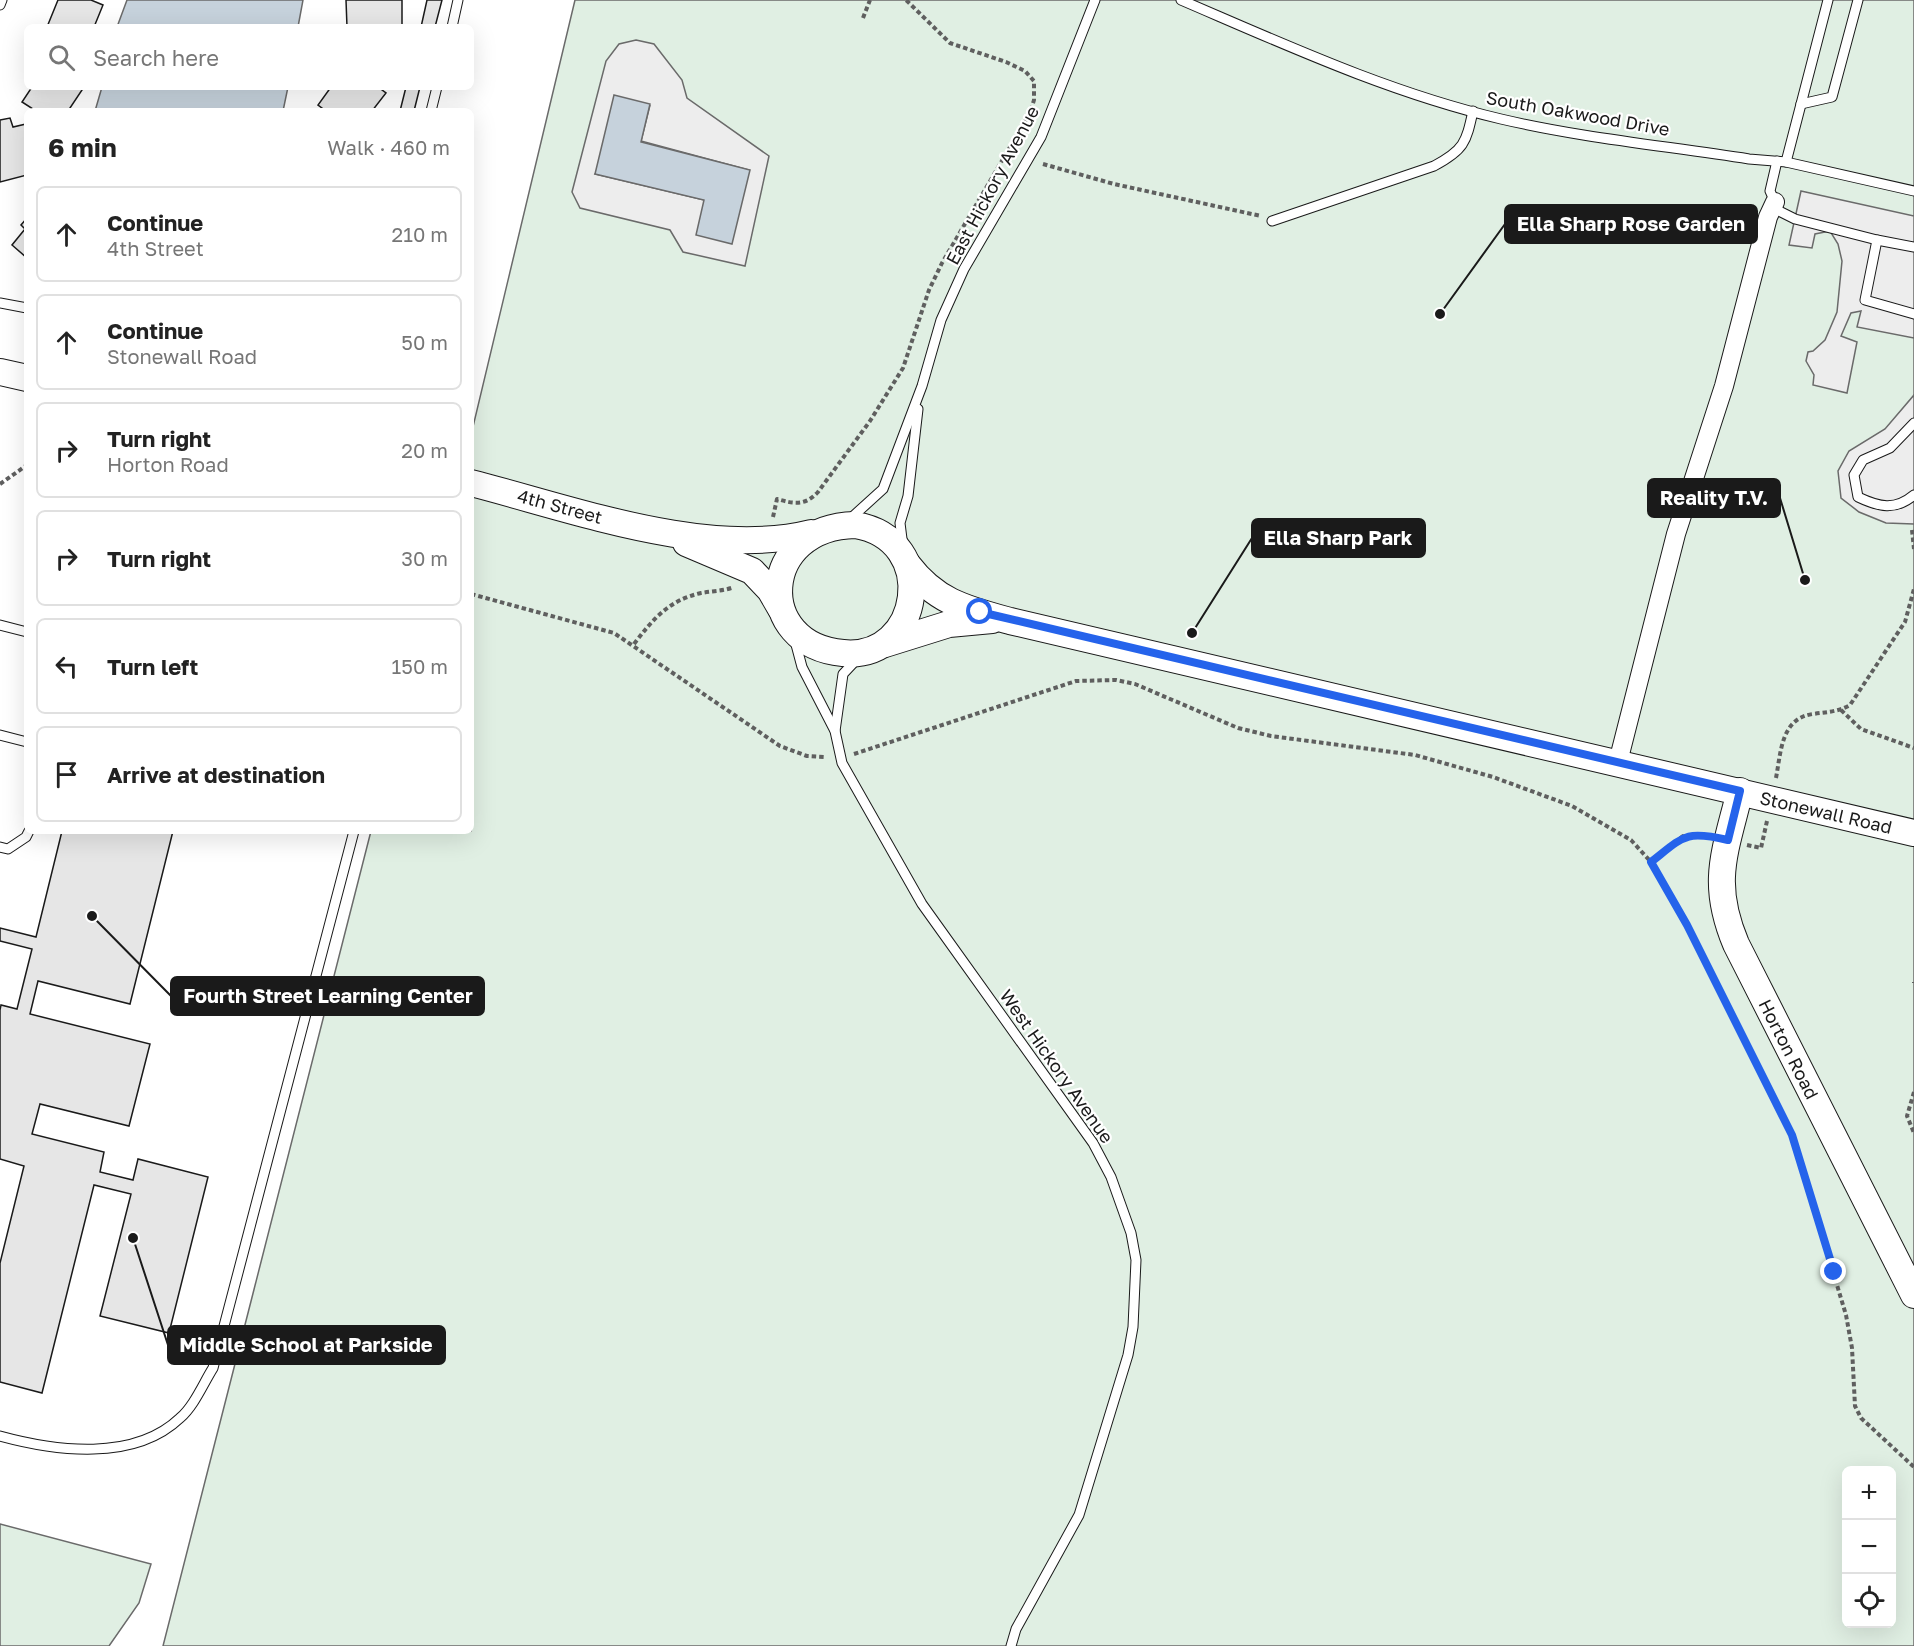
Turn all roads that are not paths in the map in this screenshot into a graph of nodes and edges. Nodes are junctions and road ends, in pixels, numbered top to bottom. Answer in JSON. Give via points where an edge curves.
{"nodes":[{"id":1,"x":2,"y":0,"type":"edge"},
{"id":2,"x":458,"y":0,"type":"edge"},
{"id":3,"x":1095,"y":0,"type":"edge"},
{"id":4,"x":1181,"y":0,"type":"edge"},
{"id":5,"x":1828,"y":0,"type":"edge"},
{"id":6,"x":1858,"y":0,"type":"edge"},
{"id":7,"x":0,"y":5,"type":"edge"},
{"id":8,"x":453,"y":24,"type":"edge"},
{"id":9,"x":436,"y":90,"type":"edge"},
{"id":10,"x":1801,"y":104,"type":"junction"},
{"id":11,"x":432,"y":108,"type":"edge"},
{"id":12,"x":1473,"y":111,"type":"junction"},
{"id":13,"x":1782,"y":161,"type":"junction"},
{"id":14,"x":1914,"y":191,"type":"edge"},
{"id":15,"x":1775,"y":201,"type":"junction"},
{"id":16,"x":1272,"y":221,"type":"dead end"},
{"id":17,"x":1877,"y":240,"type":"junction"},
{"id":18,"x":1914,"y":247,"type":"edge"},
{"id":19,"x":0,"y":303,"type":"edge"},
{"id":20,"x":24,"y":308,"type":"edge"},
{"id":21,"x":1914,"y":314,"type":"edge"},
{"id":22,"x":0,"y":372,"type":"edge"},
{"id":23,"x":24,"y":377,"type":"edge"},
{"id":24,"x":922,"y":386,"type":"junction"},
{"id":25,"x":1914,"y":423,"type":"edge"},
{"id":26,"x":474,"y":484,"type":"edge"},
{"id":27,"x":1914,"y":495,"type":"edge"},
{"id":28,"x":831,"y":528,"type":"junction"},
{"id":29,"x":650,"y":529,"type":"junction"},
{"id":30,"x":906,"y":560,"type":"junction"},
{"id":31,"x":787,"y":620,"type":"junction"},
{"id":32,"x":1010,"y":621,"type":"junction"},
{"id":33,"x":0,"y":625,"type":"edge"},
{"id":34,"x":24,"y":631,"type":"edge"},
{"id":35,"x":869,"y":650,"type":"junction"},
{"id":36,"x":835,"y":731,"type":"junction"},
{"id":37,"x":0,"y":735,"type":"edge"},
{"id":38,"x":24,"y":741,"type":"edge"},
{"id":39,"x":1607,"y":760,"type":"junction"},
{"id":40,"x":1740,"y":791,"type":"junction"},
{"id":41,"x":1914,"y":833,"type":"edge"},
{"id":42,"x":28,"y":834,"type":"edge"},
{"id":43,"x":353,"y":834,"type":"edge"},
{"id":44,"x":0,"y":847,"type":"edge"},
{"id":45,"x":1914,"y":1295,"type":"edge"},
{"id":46,"x":0,"y":1436,"type":"edge"},
{"id":47,"x":1011,"y":1646,"type":"edge"}],
"edges":[{"from":1,"to":7,"type":"lane"},
{"from":2,"to":8,"type":"lane"},
{"from":3,"to":24,"type":"lane","name":"East Hickory Avenue","via":[[1041,137],[964,269],[941,320]]},
{"from":4,"to":12,"type":"lane","name":"South Oakwood Drive","via":[[1382,84]]},
{"from":5,"to":10,"type":"lane"},
{"from":6,"to":10,"type":"lane","via":[[1832,98]]},
{"from":9,"to":11,"type":"lane"},
{"from":10,"to":13,"type":"lane"},
{"from":12,"to":13,"type":"lane","name":"South Oakwood Drive","via":[[1543,127]]},
{"from":12,"to":16,"type":"lane","via":[[1457,154],[1434,166]]},
{"from":13,"to":14,"type":"lane","name":"South Oakwood Drive"},
{"from":13,"to":15,"type":"lane","via":[[1770,191]]},
{"from":15,"to":17,"type":"lane","via":[[1779,211],[1795,219]]},
{"from":15,"to":39,"type":"street","via":[[1724,386]]},
{"from":17,"to":18,"type":"lane"},
{"from":17,"to":21,"type":"lane","via":[[1865,300]]},
{"from":19,"to":20,"type":"lane"},
{"from":22,"to":23,"type":"street"},
{"from":24,"to":28,"type":"lane","name":"East Hickory Avenue","via":[[883,489],[864,509]]},
{"from":24,"to":30,"type":"lane","name":"East Hickory Avenue","via":[[908,496],[900,523]]},
{"from":25,"to":27,"type":"lane","via":[[1890,448],[1863,460],[1854,475],[1858,497],[1877,507],[1904,504]]},
{"from":26,"to":29,"type":"street","name":"4th Street"},
{"from":28,"to":29,"type":"street","name":"4th Street","via":[[780,538],[719,539]]},
{"from":28,"to":30,"type":"street","via":[[855,525],[877,531],[892,540]]},
{"from":28,"to":31,"type":"street","via":[[797,545],[785,562],[779,590]]},
{"from":29,"to":31,"type":"street","name":"4th Street","via":[[752,571],[771,591]]},
{"from":30,"to":32,"type":"street","via":[[924,586],[942,598]]},
{"from":30,"to":35,"type":"street","via":[[911,593],[909,610],[901,628]]},
{"from":31,"to":35,"type":"street","via":[[806,640],[825,650],[844,654]]},
{"from":31,"to":36,"type":"lane","name":"West Hickory Avenue","via":[[802,667]]},
{"from":32,"to":35,"type":"street","via":[[949,624]]},
{"from":32,"to":39,"type":"street"},
{"from":33,"to":34,"type":"lane"},
{"from":35,"to":36,"type":"lane","name":"West Hickory Avenue","via":[[843,674]]},
{"from":36,"to":47,"type":"lane","name":"West Hickory Avenue","via":[[842,764],[922,904],[1093,1143],[1131,1233],[1136,1293],[1128,1355],[1079,1515],[1016,1629]]},
{"from":37,"to":38,"type":"lane"},
{"from":39,"to":40,"type":"street","name":"Stonewall Road"},
{"from":40,"to":41,"type":"street","name":"Stonewall Road"},
{"from":40,"to":45,"type":"street","name":"Horton Road","via":[[1720,886],[1723,912]]},
{"from":42,"to":44,"type":"lane","via":[[8,849]]},
{"from":43,"to":46,"type":"lane","via":[[213,1368],[182,1417],[165,1430],[108,1450],[42,1448]]}]}
